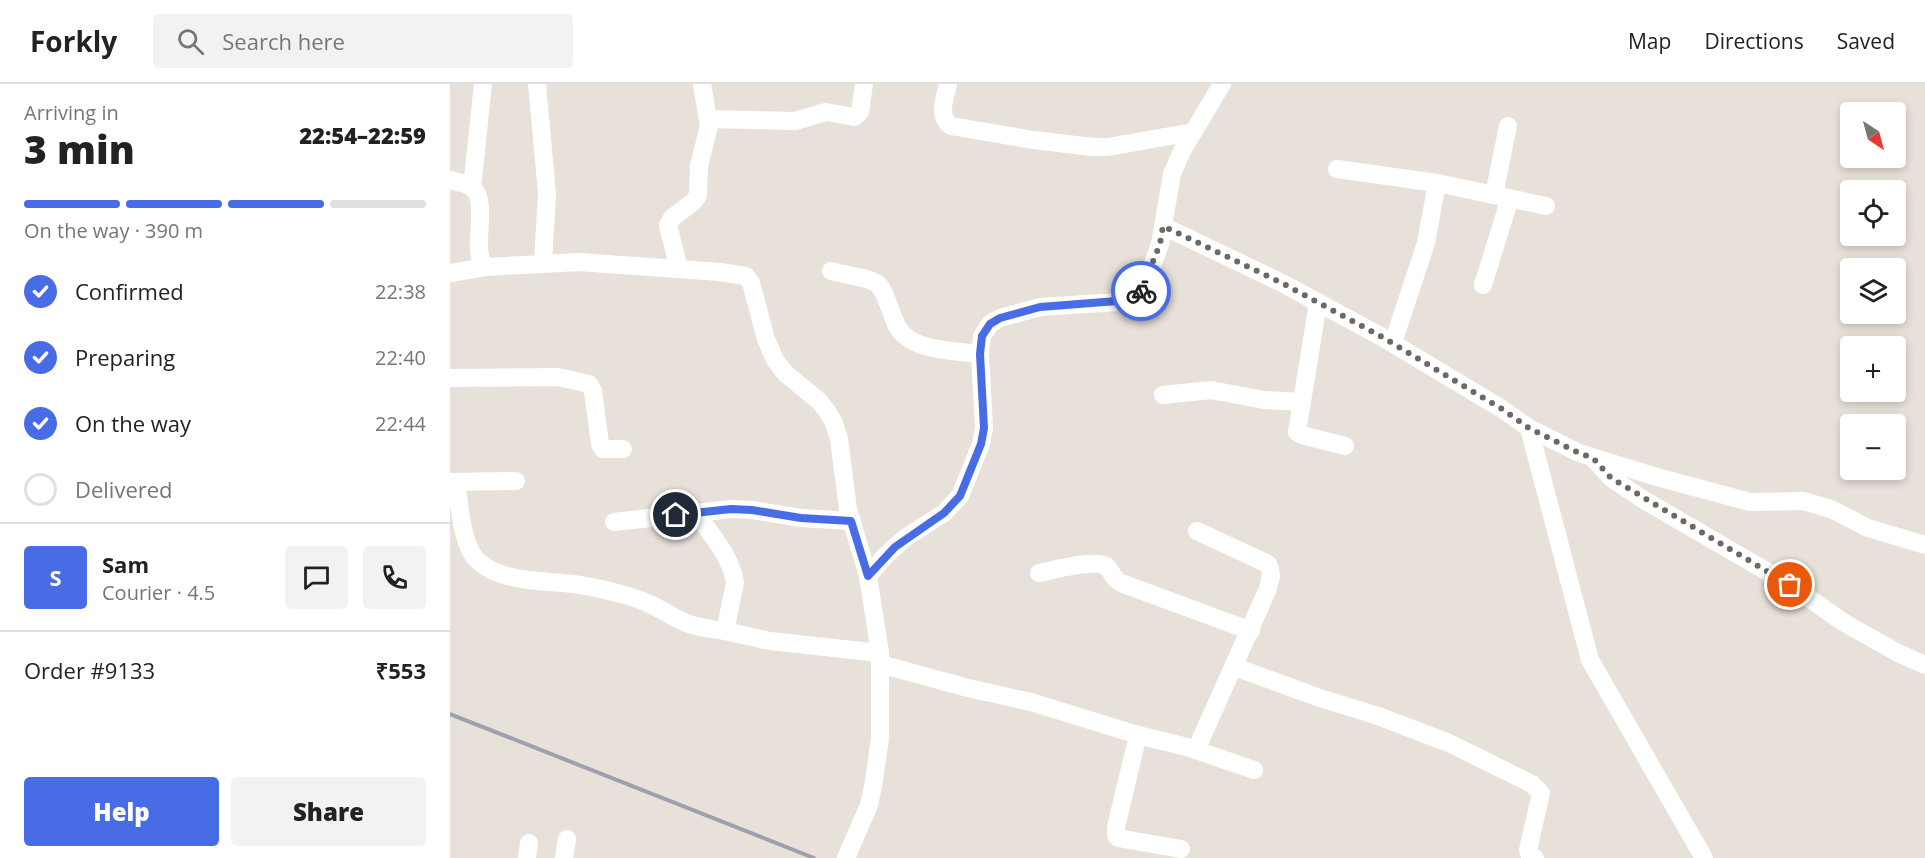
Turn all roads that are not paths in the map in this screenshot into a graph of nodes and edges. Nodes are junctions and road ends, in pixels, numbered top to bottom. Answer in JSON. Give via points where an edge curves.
{"nodes":[{"id":1,"x":483,"y":84,"type":"edge"},
{"id":2,"x":537,"y":84,"type":"edge"},
{"id":3,"x":702,"y":84,"type":"edge"},
{"id":4,"x":864,"y":84,"type":"edge"},
{"id":5,"x":948,"y":84,"type":"edge"},
{"id":6,"x":1222,"y":84,"type":"edge"},
{"id":7,"x":709,"y":120,"type":"junction"},
{"id":8,"x":1508,"y":126,"type":"dead end"},
{"id":9,"x":1193,"y":132,"type":"junction"},
{"id":10,"x":1337,"y":170,"type":"dead end"},
{"id":11,"x":450,"y":180,"type":"edge"},
{"id":12,"x":1437,"y":183,"type":"junction"},
{"id":13,"x":472,"y":188,"type":"junction"},
{"id":14,"x":1502,"y":197,"type":"junction"},
{"id":15,"x":1546,"y":206,"type":"dead end"},
{"id":16,"x":1163,"y":226,"type":"junction"},
{"id":17,"x":543,"y":263,"type":"junction"},
{"id":18,"x":486,"y":267,"type":"junction"},
{"id":19,"x":679,"y":269,"type":"junction"},
{"id":20,"x":831,"y":271,"type":"dead end"},
{"id":21,"x":450,"y":273,"type":"edge"},
{"id":22,"x":1483,"y":285,"type":"dead end"},
{"id":23,"x":1318,"y":303,"type":"junction"},
{"id":24,"x":1393,"y":343,"type":"junction"},
{"id":25,"x":980,"y":354,"type":"junction"},
{"id":26,"x":450,"y":378,"type":"edge"},
{"id":27,"x":1163,"y":395,"type":"dead end"},
{"id":28,"x":1302,"y":402,"type":"junction"},
{"id":29,"x":1529,"y":428,"type":"junction"},
{"id":30,"x":1345,"y":446,"type":"dead end"},
{"id":31,"x":623,"y":449,"type":"dead end"},
{"id":32,"x":1593,"y":458,"type":"junction"},
{"id":33,"x":516,"y":481,"type":"dead end"},
{"id":34,"x":453,"y":482,"type":"edge"},
{"id":35,"x":696,"y":513,"type":"junction"},
{"id":36,"x":851,"y":521,"type":"junction"},
{"id":37,"x":614,"y":522,"type":"dead end"},
{"id":38,"x":1197,"y":531,"type":"dead end"},
{"id":39,"x":1925,"y":545,"type":"edge"},
{"id":40,"x":1039,"y":573,"type":"dead end"},
{"id":41,"x":868,"y":576,"type":"junction"},
{"id":42,"x":725,"y":631,"type":"junction"},
{"id":43,"x":1251,"y":631,"type":"junction"},
{"id":44,"x":880,"y":658,"type":"junction"},
{"id":45,"x":1925,"y":665,"type":"edge"},
{"id":46,"x":1234,"y":667,"type":"junction"},
{"id":47,"x":1138,"y":735,"type":"junction"},
{"id":48,"x":1196,"y":750,"type":"junction"},
{"id":49,"x":1254,"y":770,"type":"dead end"},
{"id":50,"x":567,"y":839,"type":"dead end"},
{"id":51,"x":1181,"y":849,"type":"dead end"},
{"id":52,"x":564,"y":858,"type":"edge"},
{"id":53,"x":846,"y":858,"type":"edge"},
{"id":54,"x":1535,"y":858,"type":"edge"},
{"id":55,"x":1704,"y":858,"type":"edge"}],
"edges":[{"from":1,"to":13,"type":"street"},
{"from":2,"to":17,"type":"street","via":[[548,193]]},
{"from":3,"to":7,"type":"street"},
{"from":4,"to":7,"type":"street","via":[[860,112],[854,117],[826,112],[795,121]]},
{"from":5,"to":9,"type":"street","via":[[943,115],[951,126],[1093,147]]},
{"from":6,"to":9,"type":"street"},
{"from":7,"to":19,"type":"street","via":[[699,166],[698,196],[668,225]]},
{"from":8,"to":14,"type":"street"},
{"from":9,"to":16,"type":"street","via":[[1172,174]]},
{"from":10,"to":12,"type":"street"},
{"from":11,"to":13,"type":"street"},
{"from":12,"to":14,"type":"street"},
{"from":12,"to":24,"type":"street","via":[[1426,243]]},
{"from":13,"to":18,"type":"street","via":[[478,199],[480,258]]},
{"from":14,"to":15,"type":"street"},
{"from":14,"to":22,"type":"street"},
{"from":16,"to":23,"type":"street"},
{"from":16,"to":25,"type":"street","via":[[1149,274],[1135,297],[1118,302],[1040,307],[1000,318],[982,336]]},
{"from":17,"to":18,"type":"street"},
{"from":17,"to":19,"type":"street","via":[[598,262]]},
{"from":18,"to":21,"type":"street"},
{"from":19,"to":36,"type":"street","via":[[743,274],[749,279],[775,360],[819,401],[834,423]]},
{"from":20,"to":25,"type":"street","via":[[877,284],[904,336],[942,350]]},
{"from":23,"to":24,"type":"street"},
{"from":23,"to":28,"type":"street"},
{"from":24,"to":29,"type":"street"},
{"from":25,"to":41,"type":"street","via":[[984,428],[960,496],[944,513],[885,556]]},
{"from":26,"to":31,"type":"street","via":[[558,377],[589,384],[600,444],[603,449]]},
{"from":27,"to":28,"type":"street","via":[[1211,390]]},
{"from":28,"to":30,"type":"street","via":[[1299,434]]},
{"from":29,"to":32,"type":"street"},
{"from":29,"to":55,"type":"street","via":[[1590,660]]},
{"from":32,"to":39,"type":"street","via":[[1750,502],[1803,501],[1831,509],[1868,528]]},
{"from":32,"to":45,"type":"street","via":[[1611,478],[1644,500],[1790,585],[1844,622]]},
{"from":33,"to":34,"type":"street"},
{"from":34,"to":42,"type":"street","via":[[468,546],[486,567],[528,580],[584,585],[627,596],[692,625]]},
{"from":35,"to":36,"type":"street","via":[[752,510]]},
{"from":35,"to":37,"type":"street"},
{"from":35,"to":42,"type":"street","via":[[734,575]]},
{"from":36,"to":41,"type":"street"},
{"from":38,"to":43,"type":"street","via":[[1268,564],[1271,576]]},
{"from":40,"to":43,"type":"street","via":[[1094,564],[1108,567],[1121,583]]},
{"from":41,"to":44,"type":"street"},
{"from":42,"to":44,"type":"street"},
{"from":43,"to":46,"type":"street"},
{"from":44,"to":47,"type":"street","via":[[968,688],[1031,702]]},
{"from":44,"to":53,"type":"street","via":[[880,738],[874,781],[869,805]]},
{"from":46,"to":48,"type":"street"},
{"from":46,"to":54,"type":"street","via":[[1449,743],[1532,784],[1541,793],[1528,850]]},
{"from":47,"to":48,"type":"street"},
{"from":47,"to":51,"type":"street","via":[[1116,835]]},
{"from":48,"to":49,"type":"street"},
{"from":50,"to":52,"type":"street"}]}
